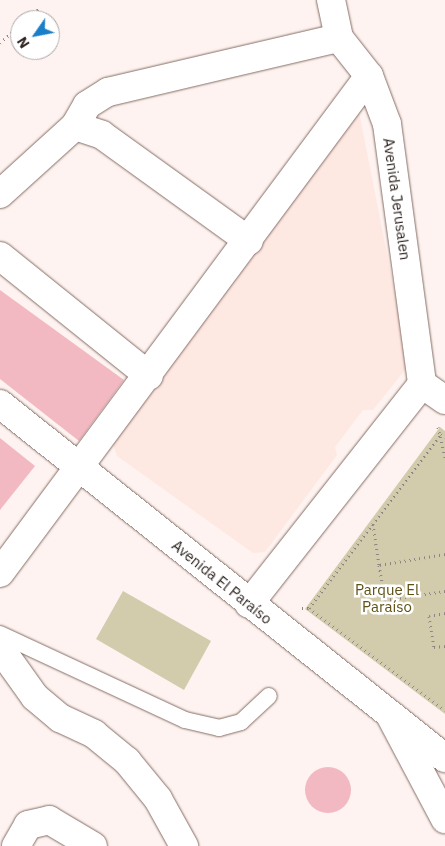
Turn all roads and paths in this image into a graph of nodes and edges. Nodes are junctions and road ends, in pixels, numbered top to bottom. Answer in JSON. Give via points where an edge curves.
{"nodes":[{"id":1,"x":331,"y":0,"type":"edge"},
{"id":2,"x":40,"y":8,"type":"dead end"},
{"id":3,"x":38,"y":10,"type":"edge"},
{"id":4,"x":10,"y":34,"type":"edge"},
{"id":5,"x":339,"y":38,"type":"junction"},
{"id":6,"x":0,"y":43,"type":"edge"},
{"id":7,"x":370,"y":76,"type":"junction"},
{"id":8,"x":75,"y":126,"type":"junction"},
{"id":9,"x":0,"y":194,"type":"edge"},
{"id":10,"x":249,"y":241,"type":"junction"},
{"id":11,"x":0,"y":256,"type":"edge"},
{"id":12,"x":149,"y":376,"type":"junction"},
{"id":13,"x":422,"y":384,"type":"junction"},
{"id":14,"x":445,"y":400,"type":"edge"},
{"id":15,"x":0,"y":404,"type":"edge"},
{"id":16,"x":445,"y":437,"type":"edge"},
{"id":17,"x":80,"y":468,"type":"junction"},
{"id":18,"x":372,"y":524,"type":"junction"},
{"id":19,"x":445,"y":554,"type":"edge"},
{"id":20,"x":380,"y":566,"type":"junction"},
{"id":21,"x":0,"y":573,"type":"edge"},
{"id":22,"x":445,"y":591,"type":"edge"},
{"id":23,"x":248,"y":604,"type":"junction"},
{"id":24,"x":445,"y":613,"type":"edge"},
{"id":25,"x":0,"y":634,"type":"edge"},
{"id":26,"x":445,"y":646,"type":"edge"},
{"id":27,"x":0,"y":648,"type":"edge"},
{"id":28,"x":269,"y":696,"type":"dead end"},
{"id":29,"x":445,"y":710,"type":"edge"},
{"id":30,"x":390,"y":715,"type":"junction"},
{"id":31,"x":445,"y":758,"type":"edge"},
{"id":32,"x":445,"y":819,"type":"edge"},
{"id":33,"x":16,"y":846,"type":"edge"},
{"id":34,"x":93,"y":846,"type":"edge"},
{"id":35,"x":184,"y":846,"type":"edge"}],
"edges":[{"from":1,"to":5,"type":"street","name":"Avenida Jerusalen"},
{"from":2,"to":3,"type":"path"},
{"from":4,"to":6,"type":"path"},
{"from":5,"to":7,"type":"street","name":"Avenida Jerusalen"},
{"from":5,"to":8,"type":"street","via":[[108,92],[87,105]]},
{"from":7,"to":10,"type":"street"},
{"from":7,"to":13,"type":"street","name":"Avenida Jerusalen","via":[[386,124]]},
{"from":8,"to":9,"type":"street"},
{"from":8,"to":10,"type":"street","via":[[102,135]]},
{"from":10,"to":12,"type":"street"},
{"from":11,"to":12,"type":"street"},
{"from":12,"to":17,"type":"street"},
{"from":13,"to":14,"type":"street"},
{"from":13,"to":23,"type":"street"},
{"from":15,"to":17,"type":"street","name":"Avenida El Paraíso"},
{"from":16,"to":18,"type":"path","via":[[441,434]]},
{"from":17,"to":21,"type":"street"},
{"from":17,"to":23,"type":"street","name":"Avenida El Paraíso"},
{"from":18,"to":20,"type":"path"},
{"from":18,"to":29,"type":"path","via":[[310,608]]},
{"from":19,"to":20,"type":"path"},
{"from":20,"to":22,"type":"path","via":[[385,600]]},
{"from":23,"to":30,"type":"street","name":"Avenida El Paraíso"},
{"from":24,"to":26,"type":"path","via":[[429,616],[434,648]]},
{"from":25,"to":28,"type":"lane","via":[[185,720],[219,728],[241,722]]},
{"from":27,"to":35,"type":"street","via":[[35,696],[60,718],[94,734],[127,761],[158,799]]},
{"from":30,"to":31,"type":"street","name":"Avenida El Paraíso"},
{"from":30,"to":32,"type":"street"},
{"from":33,"to":34,"type":"street","via":[[28,825],[49,820]]}]}
